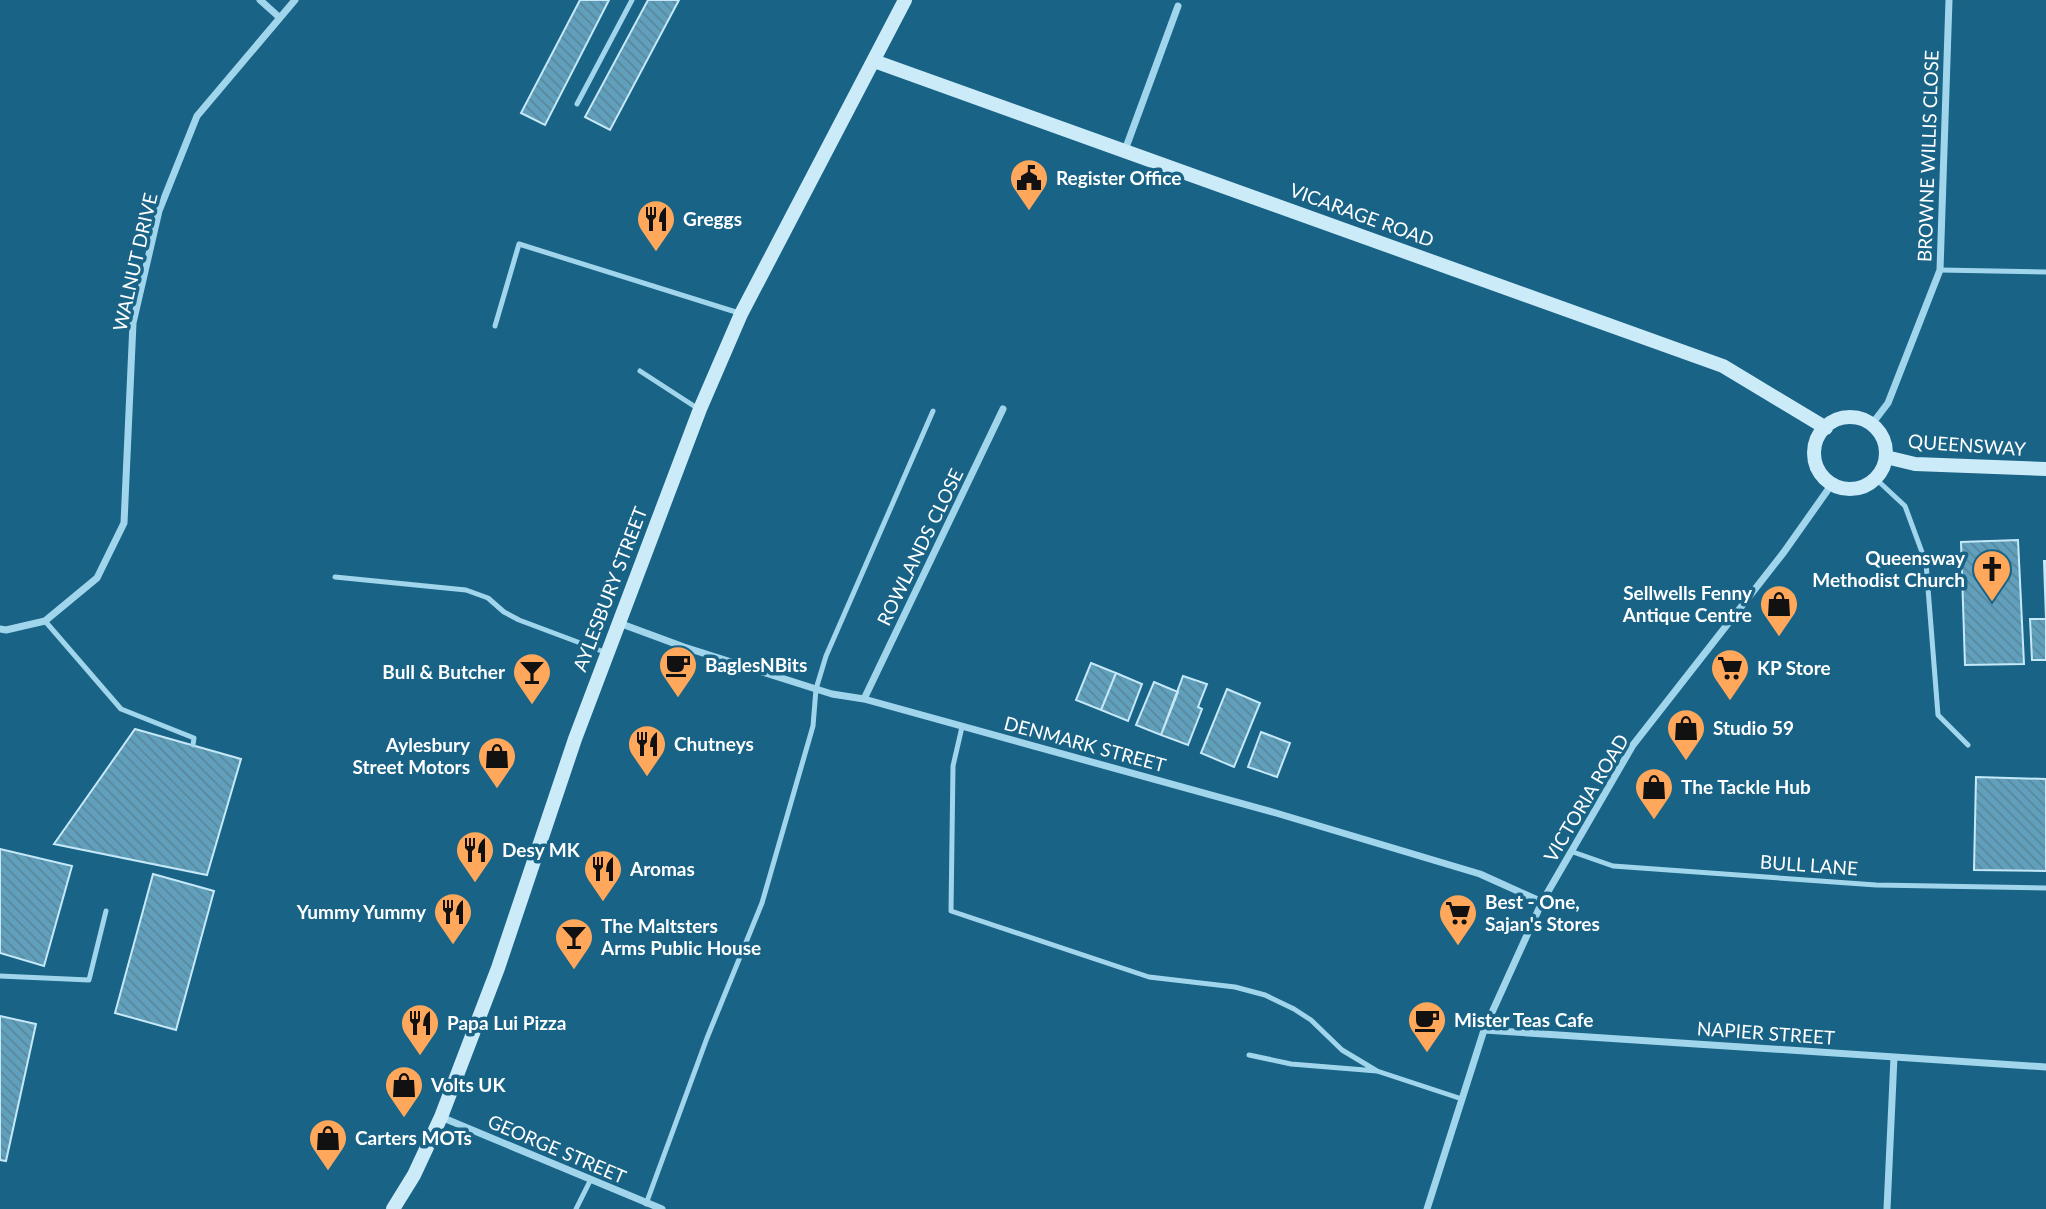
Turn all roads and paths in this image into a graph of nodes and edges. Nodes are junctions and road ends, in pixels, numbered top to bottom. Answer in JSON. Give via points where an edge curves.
{"nodes":[{"id":1,"x":260,"y":0,"type":"edge"},
{"id":2,"x":295,"y":0,"type":"edge"},
{"id":3,"x":632,"y":0,"type":"edge"},
{"id":4,"x":905,"y":0,"type":"edge"},
{"id":5,"x":1949,"y":0,"type":"edge"},
{"id":6,"x":1177,"y":3,"type":"edge"},
{"id":7,"x":279,"y":18,"type":"junction"},
{"id":8,"x":874,"y":61,"type":"junction"},
{"id":9,"x":577,"y":104,"type":"dead end"},
{"id":10,"x":1125,"y":150,"type":"junction"},
{"id":11,"x":1940,"y":270,"type":"junction"},
{"id":12,"x":2046,"y":272,"type":"edge"},
{"id":13,"x":741,"y":314,"type":"junction"},
{"id":14,"x":495,"y":326,"type":"dead end"},
{"id":15,"x":640,"y":371,"type":"dead end"},
{"id":16,"x":700,"y":409,"type":"junction"},
{"id":17,"x":1003,"y":410,"type":"dead end"},
{"id":18,"x":933,"y":411,"type":"dead end"},
{"id":19,"x":1872,"y":425,"type":"junction"},
{"id":20,"x":1826,"y":428,"type":"junction"},
{"id":21,"x":1886,"y":457,"type":"junction"},
{"id":22,"x":2046,"y":469,"type":"edge"},
{"id":23,"x":1876,"y":478,"type":"junction"},
{"id":24,"x":1832,"y":484,"type":"junction"},
{"id":25,"x":335,"y":577,"type":"dead end"},
{"id":26,"x":45,"y":621,"type":"junction"},
{"id":27,"x":618,"y":622,"type":"junction"},
{"id":28,"x":0,"y":629,"type":"edge"},
{"id":29,"x":607,"y":653,"type":"junction"},
{"id":30,"x":816,"y":689,"type":"junction"},
{"id":31,"x":864,"y":699,"type":"junction"},
{"id":32,"x":962,"y":726,"type":"junction"},
{"id":33,"x":192,"y":746,"type":"dead end"},
{"id":34,"x":1968,"y":746,"type":"dead end"},
{"id":35,"x":1573,"y":852,"type":"junction"},
{"id":36,"x":2046,"y":888,"type":"edge"},
{"id":37,"x":1542,"y":902,"type":"junction"},
{"id":38,"x":106,"y":911,"type":"dead end"},
{"id":39,"x":0,"y":976,"type":"edge"},
{"id":40,"x":1483,"y":1030,"type":"junction"},
{"id":41,"x":1248,"y":1055,"type":"dead end"},
{"id":42,"x":1894,"y":1057,"type":"junction"},
{"id":43,"x":2046,"y":1067,"type":"edge"},
{"id":44,"x":1377,"y":1071,"type":"junction"},
{"id":45,"x":1462,"y":1099,"type":"junction"},
{"id":46,"x":441,"y":1117,"type":"junction"},
{"id":47,"x":592,"y":1179,"type":"junction"},
{"id":48,"x":646,"y":1204,"type":"junction"},
{"id":49,"x":393,"y":1209,"type":"edge"},
{"id":50,"x":576,"y":1209,"type":"edge"},
{"id":51,"x":662,"y":1209,"type":"edge"},
{"id":52,"x":1427,"y":1209,"type":"edge"},
{"id":53,"x":1887,"y":1209,"type":"edge"}],
"edges":[{"from":1,"to":7,"type":"street"},
{"from":2,"to":7,"type":"street","name":"WALNUT DRIVE"},
{"from":3,"to":9,"type":"lane"},
{"from":4,"to":8,"type":"street","name":"AYLESBURY STREET"},
{"from":5,"to":11,"type":"street","name":"BROWNE WILLIS CLOSE"},
{"from":6,"to":10,"type":"street"},
{"from":7,"to":26,"type":"street","name":"WALNUT DRIVE","via":[[197,116],[159,211],[133,323],[124,523],[97,578]]},
{"from":8,"to":10,"type":"street","name":"VICARAGE ROAD"},
{"from":8,"to":13,"type":"street","name":"AYLESBURY STREET"},
{"from":10,"to":20,"type":"street","name":"VICARAGE ROAD","via":[[1723,366]]},
{"from":11,"to":12,"type":"lane"},
{"from":11,"to":19,"type":"street","name":"BROWNE WILLIS CLOSE","via":[[1888,402]]},
{"from":13,"to":14,"type":"lane","via":[[519,244]]},
{"from":13,"to":16,"type":"street","name":"AYLESBURY STREET"},
{"from":15,"to":16,"type":"lane"},
{"from":16,"to":27,"type":"street","name":"AYLESBURY STREET"},
{"from":17,"to":31,"type":"street","name":"ROWLANDS CLOSE"},
{"from":18,"to":30,"type":"lane","via":[[826,656]]},
{"from":19,"to":20,"type":"street","via":[[1852,417]]},
{"from":19,"to":21,"type":"street","via":[[1885,445]]},
{"from":20,"to":24,"type":"street","via":[[1817,439],[1814,459]]},
{"from":21,"to":22,"type":"street","name":"QUEENSWAY","via":[[1915,464]]},
{"from":21,"to":23,"type":"street"},
{"from":23,"to":24,"type":"street","via":[[1855,489]]},
{"from":23,"to":34,"type":"lane","via":[[1905,506],[1926,563],[1938,715]]},
{"from":24,"to":35,"type":"street","name":"VICTORIA ROAD","via":[[1633,745]]},
{"from":25,"to":29,"type":"lane","via":[[477,593],[519,620]]},
{"from":26,"to":28,"type":"street","name":"WALNUT DRIVE"},
{"from":26,"to":33,"type":"lane","via":[[121,709],[194,738]]},
{"from":27,"to":29,"type":"street","name":"AYLESBURY STREET"},
{"from":27,"to":30,"type":"street","name":"DENMARK STREET"},
{"from":29,"to":46,"type":"street","name":"AYLESBURY STREET"},
{"from":30,"to":31,"type":"street","name":"DENMARK STREET"},
{"from":30,"to":48,"type":"lane","via":[[813,726],[762,902]]},
{"from":31,"to":32,"type":"street","name":"DENMARK STREET"},
{"from":32,"to":37,"type":"street","name":"DENMARK STREET","via":[[1480,874]]},
{"from":32,"to":44,"type":"lane","via":[[953,766],[951,911],[1149,977],[1265,995],[1311,1020],[1342,1050]]},
{"from":35,"to":36,"type":"lane","name":"BULL LANE","via":[[1613,866],[1876,885]]},
{"from":35,"to":37,"type":"street","name":"VICTORIA ROAD"},
{"from":37,"to":40,"type":"street","name":"VICTORIA ROAD"},
{"from":38,"to":39,"type":"lane","via":[[89,980]]},
{"from":40,"to":42,"type":"street","name":"NAPIER STREET"},
{"from":40,"to":45,"type":"street","name":"VICTORIA ROAD"},
{"from":41,"to":44,"type":"lane","via":[[1291,1064]]},
{"from":42,"to":43,"type":"street","name":"NAPIER STREET"},
{"from":42,"to":53,"type":"street"},
{"from":44,"to":45,"type":"lane"},
{"from":45,"to":52,"type":"street","name":"VICTORIA ROAD"},
{"from":46,"to":47,"type":"street","name":"GEORGE STREET"},
{"from":46,"to":49,"type":"street","name":"AYLESBURY STREET"},
{"from":47,"to":48,"type":"street","name":"GEORGE STREET"},
{"from":47,"to":50,"type":"lane"},
{"from":48,"to":51,"type":"street","name":"GEORGE STREET"}]}
